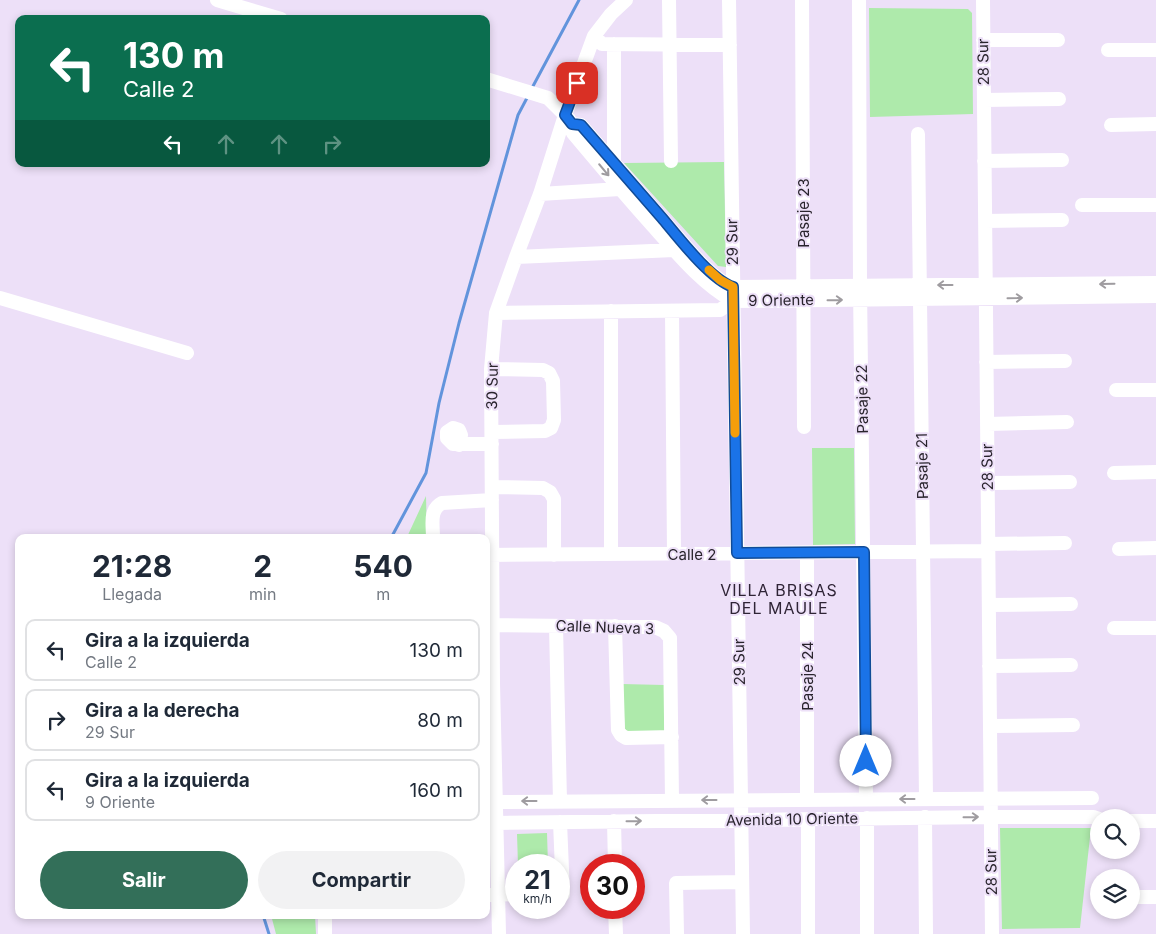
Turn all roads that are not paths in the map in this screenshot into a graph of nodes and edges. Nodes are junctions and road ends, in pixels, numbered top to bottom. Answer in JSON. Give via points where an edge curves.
{"nodes":[{"id":1,"x":217,"y":0,"type":"edge"},
{"id":2,"x":626,"y":0,"type":"edge"},
{"id":3,"x":668,"y":0,"type":"edge"},
{"id":4,"x":729,"y":0,"type":"edge"},
{"id":5,"x":802,"y":0,"type":"edge"},
{"id":6,"x":859,"y":0,"type":"edge"},
{"id":7,"x":983,"y":0,"type":"edge"},
{"id":8,"x":268,"y":15,"type":"edge"},
{"id":9,"x":594,"y":36,"type":"junction"},
{"id":10,"x":983,"y":40,"type":"junction"},
{"id":11,"x":1058,"y":40,"type":"dead end"},
{"id":12,"x":614,"y":44,"type":"junction"},
{"id":13,"x":670,"y":44,"type":"junction"},
{"id":14,"x":730,"y":45,"type":"junction"},
{"id":15,"x":1108,"y":50,"type":"dead end"},
{"id":16,"x":1156,"y":50,"type":"edge"},
{"id":17,"x":490,"y":80,"type":"edge"},
{"id":18,"x":1059,"y":99,"type":"dead end"},
{"id":19,"x":984,"y":100,"type":"junction"},
{"id":20,"x":568,"y":119,"type":"junction"},
{"id":21,"x":1156,"y":124,"type":"edge"},
{"id":22,"x":1111,"y":125,"type":"dead end"},
{"id":23,"x":918,"y":134,"type":"dead end"},
{"id":24,"x":1062,"y":160,"type":"dead end"},
{"id":25,"x":671,"y":161,"type":"dead end"},
{"id":26,"x":984,"y":161,"type":"junction"},
{"id":27,"x":614,"y":163,"type":"junction"},
{"id":28,"x":620,"y":189,"type":"junction"},
{"id":29,"x":540,"y":194,"type":"junction"},
{"id":30,"x":1082,"y":205,"type":"dead end"},
{"id":31,"x":1156,"y":205,"type":"edge"},
{"id":32,"x":1062,"y":220,"type":"dead end"},
{"id":33,"x":985,"y":221,"type":"junction"},
{"id":34,"x":674,"y":250,"type":"junction"},
{"id":35,"x":516,"y":257,"type":"junction"},
{"id":36,"x":1156,"y":284,"type":"edge"},
{"id":37,"x":920,"y":292,"type":"junction"},
{"id":38,"x":985,"y":292,"type":"junction"},
{"id":39,"x":803,"y":293,"type":"junction"},
{"id":40,"x":860,"y":293,"type":"junction"},
{"id":41,"x":733,"y":294,"type":"junction"},
{"id":42,"x":1156,"y":296,"type":"edge"},
{"id":43,"x":0,"y":298,"type":"edge"},
{"id":44,"x":611,"y":311,"type":"junction"},
{"id":45,"x":672,"y":311,"type":"junction"},
{"id":46,"x":496,"y":313,"type":"junction"},
{"id":47,"x":187,"y":353,"type":"dead end"},
{"id":48,"x":1065,"y":361,"type":"dead end"},
{"id":49,"x":986,"y":362,"type":"junction"},
{"id":50,"x":491,"y":369,"type":"junction"},
{"id":51,"x":1116,"y":390,"type":"dead end"},
{"id":52,"x":1156,"y":390,"type":"edge"},
{"id":53,"x":1068,"y":422,"type":"dead end"},
{"id":54,"x":986,"y":424,"type":"junction"},
{"id":55,"x":804,"y":427,"type":"dead end"},
{"id":56,"x":492,"y":438,"type":"junction"},
{"id":57,"x":459,"y":445,"type":"dead end"},
{"id":58,"x":1156,"y":472,"type":"edge"},
{"id":59,"x":1114,"y":473,"type":"dead end"},
{"id":60,"x":1070,"y":482,"type":"dead end"},
{"id":61,"x":987,"y":483,"type":"junction"},
{"id":62,"x":492,"y":494,"type":"junction"},
{"id":63,"x":433,"y":534,"type":"edge"},
{"id":64,"x":490,"y":535,"type":"edge"},
{"id":65,"x":1065,"y":543,"type":"dead end"},
{"id":66,"x":988,"y":548,"type":"junction"},
{"id":67,"x":1156,"y":548,"type":"edge"},
{"id":68,"x":1119,"y":549,"type":"dead end"},
{"id":69,"x":864,"y":552,"type":"junction"},
{"id":70,"x":923,"y":552,"type":"junction"},
{"id":71,"x":737,"y":553,"type":"junction"},
{"id":72,"x":806,"y":553,"type":"junction"},
{"id":73,"x":611,"y":554,"type":"junction"},
{"id":74,"x":674,"y":554,"type":"junction"},
{"id":75,"x":490,"y":555,"type":"edge"},
{"id":76,"x":554,"y":555,"type":"junction"},
{"id":77,"x":1072,"y":604,"type":"dead end"},
{"id":78,"x":988,"y":605,"type":"junction"},
{"id":79,"x":490,"y":625,"type":"edge"},
{"id":80,"x":556,"y":626,"type":"junction"},
{"id":81,"x":615,"y":626,"type":"junction"},
{"id":82,"x":1114,"y":628,"type":"dead end"},
{"id":83,"x":1156,"y":628,"type":"edge"},
{"id":84,"x":1071,"y":665,"type":"dead end"},
{"id":85,"x":989,"y":666,"type":"junction"},
{"id":86,"x":490,"y":682,"type":"edge"},
{"id":87,"x":1073,"y":725,"type":"dead end"},
{"id":88,"x":990,"y":726,"type":"junction"},
{"id":89,"x":672,"y":737,"type":"junction"},
{"id":90,"x":926,"y":798,"type":"junction"},
{"id":91,"x":990,"y":798,"type":"junction"},
{"id":92,"x":1092,"y":798,"type":"dead end"},
{"id":93,"x":492,"y":799,"type":"edge"},
{"id":94,"x":807,"y":799,"type":"junction"},
{"id":95,"x":866,"y":799,"type":"junction"},
{"id":96,"x":672,"y":800,"type":"junction"},
{"id":97,"x":741,"y":800,"type":"junction"},
{"id":98,"x":560,"y":801,"type":"junction"},
{"id":99,"x":925,"y":817,"type":"junction"},
{"id":100,"x":990,"y":817,"type":"junction"},
{"id":101,"x":1090,"y":817,"type":"edge"},
{"id":102,"x":867,"y":818,"type":"junction"},
{"id":103,"x":492,"y":819,"type":"edge"},
{"id":104,"x":808,"y":819,"type":"junction"},
{"id":105,"x":741,"y":820,"type":"junction"},
{"id":106,"x":1140,"y":820,"type":"edge"},
{"id":107,"x":1156,"y":820,"type":"edge"},
{"id":108,"x":614,"y":821,"type":"junction"},
{"id":109,"x":560,"y":822,"type":"junction"},
{"id":110,"x":561,"y":854,"type":"edge"},
{"id":111,"x":615,"y":854,"type":"edge"},
{"id":112,"x":742,"y":882,"type":"junction"},
{"id":113,"x":492,"y":894,"type":"edge"},
{"id":114,"x":505,"y":894,"type":"edge"},
{"id":115,"x":1140,"y":897,"type":"edge"},
{"id":116,"x":1156,"y":897,"type":"edge"},
{"id":117,"x":324,"y":919,"type":"edge"},
{"id":118,"x":615,"y":919,"type":"edge"},
{"id":119,"x":325,"y":934,"type":"edge"},
{"id":120,"x":499,"y":934,"type":"edge"},
{"id":121,"x":616,"y":934,"type":"edge"},
{"id":122,"x":677,"y":934,"type":"edge"},
{"id":123,"x":743,"y":934,"type":"edge"},
{"id":124,"x":808,"y":934,"type":"edge"},
{"id":125,"x":867,"y":934,"type":"edge"},
{"id":126,"x":926,"y":934,"type":"edge"},
{"id":127,"x":992,"y":934,"type":"edge"}],
"edges":[{"from":1,"to":8,"type":"street"},
{"from":2,"to":9,"type":"street","name":"30 Sur"},
{"from":3,"to":13,"type":"street"},
{"from":4,"to":14,"type":"street","name":"29 Sur"},
{"from":5,"to":39,"type":"street","name":"Pasaje 23"},
{"from":6,"to":40,"type":"street","name":"Pasaje 22"},
{"from":7,"to":10,"type":"street","name":"28 Sur"},
{"from":9,"to":12,"type":"street","via":[[602,44]]},
{"from":9,"to":20,"type":"street","name":"30 Sur"},
{"from":10,"to":11,"type":"street"},
{"from":10,"to":19,"type":"street","name":"28 Sur"},
{"from":12,"to":13,"type":"street"},
{"from":12,"to":27,"type":"street"},
{"from":13,"to":14,"type":"street"},
{"from":13,"to":25,"type":"street"},
{"from":14,"to":41,"type":"street","name":"29 Sur"},
{"from":15,"to":16,"type":"street"},
{"from":17,"to":20,"type":"street","via":[[548,98]]},
{"from":18,"to":19,"type":"street"},
{"from":19,"to":26,"type":"street","name":"28 Sur"},
{"from":20,"to":27,"type":"street","name":"9 Oriente","via":[[581,125]]},
{"from":20,"to":28,"type":"street","name":"9 Oriente","one_way":true,"via":[[572,133]]},
{"from":20,"to":29,"type":"street","name":"30 Sur"},
{"from":21,"to":22,"type":"street"},
{"from":23,"to":37,"type":"street","name":"Pasaje 21"},
{"from":24,"to":26,"type":"street"},
{"from":26,"to":33,"type":"street","name":"28 Sur"},
{"from":27,"to":41,"type":"street","name":"9 Oriente"},
{"from":28,"to":29,"type":"street"},
{"from":28,"to":34,"type":"street","name":"9 Oriente"},
{"from":29,"to":35,"type":"street","name":"30 Sur"},
{"from":30,"to":31,"type":"street"},
{"from":32,"to":33,"type":"street"},
{"from":33,"to":38,"type":"street","name":"28 Sur"},
{"from":34,"to":35,"type":"street"},
{"from":34,"to":41,"type":"street","name":"9 Oriente","via":[[704,281],[722,294]]},
{"from":35,"to":46,"type":"street","name":"30 Sur"},
{"from":36,"to":38,"type":"street","name":"9 Oriente","one_way":true},
{"from":37,"to":38,"type":"street","name":"9 Oriente"},
{"from":37,"to":40,"type":"street","name":"9 Oriente"},
{"from":37,"to":70,"type":"street","name":"Pasaje 21"},
{"from":38,"to":42,"type":"street","name":"9 Oriente","one_way":true},
{"from":38,"to":49,"type":"street","name":"28 Sur"},
{"from":39,"to":40,"type":"street","name":"9 Oriente"},
{"from":39,"to":41,"type":"street","name":"9 Oriente"},
{"from":39,"to":55,"type":"street","name":"Pasaje 23"},
{"from":40,"to":69,"type":"street","name":"Pasaje 22"},
{"from":41,"to":45,"type":"street","via":[[720,310]]},
{"from":41,"to":71,"type":"street","name":"29 Sur"},
{"from":43,"to":47,"type":"street"},
{"from":44,"to":45,"type":"street"},
{"from":44,"to":46,"type":"street"},
{"from":44,"to":73,"type":"street"},
{"from":45,"to":74,"type":"street"},
{"from":46,"to":50,"type":"street","name":"30 Sur"},
{"from":48,"to":49,"type":"street"},
{"from":49,"to":54,"type":"street","name":"28 Sur"},
{"from":50,"to":56,"type":"street","name":"30 Sur"},
{"from":50,"to":56,"type":"street","via":[[543,370],[549,373],[553,381],[554,420],[551,428],[545,430]]},
{"from":51,"to":52,"type":"street"},
{"from":53,"to":54,"type":"street"},
{"from":54,"to":61,"type":"street","name":"28 Sur"},
{"from":56,"to":57,"type":"street"},
{"from":56,"to":62,"type":"street","name":"30 Sur"},
{"from":58,"to":59,"type":"street"},
{"from":60,"to":61,"type":"street"},
{"from":61,"to":66,"type":"street","name":"28 Sur"},
{"from":62,"to":63,"type":"street","via":[[437,506],[433,510]]},
{"from":62,"to":64,"type":"street","name":"30 Sur"},
{"from":62,"to":76,"type":"street","via":[[542,488],[550,492],[554,499]]},
{"from":65,"to":66,"type":"street","name":"Calle 2"},
{"from":66,"to":70,"type":"street","name":"Calle 2"},
{"from":66,"to":78,"type":"street","name":"28 Sur"},
{"from":67,"to":68,"type":"street"},
{"from":69,"to":70,"type":"street","name":"Calle 2"},
{"from":69,"to":72,"type":"street","name":"Calle 2"},
{"from":69,"to":95,"type":"street","name":"Pasaje 22"},
{"from":70,"to":90,"type":"street","name":"Pasaje 21"},
{"from":71,"to":72,"type":"street","name":"Calle 2"},
{"from":71,"to":74,"type":"street","name":"Calle 2"},
{"from":71,"to":97,"type":"street","name":"29 Sur"},
{"from":72,"to":94,"type":"street","name":"Pasaje 24"},
{"from":73,"to":74,"type":"street","name":"Calle 2"},
{"from":73,"to":76,"type":"street","name":"Calle 2"},
{"from":75,"to":76,"type":"street","name":"Calle 2"},
{"from":77,"to":78,"type":"street"},
{"from":78,"to":85,"type":"street","name":"28 Sur"},
{"from":79,"to":80,"type":"street","name":"Calle Nueva 3"},
{"from":79,"to":86,"type":"street","name":"30 Sur"},
{"from":80,"to":81,"type":"street","name":"Calle Nueva 3"},
{"from":80,"to":98,"type":"street"},
{"from":81,"to":89,"type":"street","name":"Calle Nueva 3","via":[[655,626],[670,638]]},
{"from":81,"to":89,"type":"street","via":[[618,730],[626,738]]},
{"from":82,"to":83,"type":"street"},
{"from":84,"to":85,"type":"street"},
{"from":85,"to":88,"type":"street","name":"28 Sur"},
{"from":86,"to":93,"type":"street","name":"30 Sur"},
{"from":87,"to":88,"type":"street"},
{"from":88,"to":91,"type":"street","name":"28 Sur"},
{"from":89,"to":96,"type":"street","name":"Calle Nueva 3"},
{"from":90,"to":91,"type":"street","name":"Avenida 10 Oriente"},
{"from":90,"to":95,"type":"street","name":"Avenida 10 Oriente","one_way":true},
{"from":91,"to":92,"type":"street","name":"Avenida 10 Oriente"},
{"from":91,"to":100,"type":"street","name":"28 Sur"},
{"from":98,"to":93,"type":"street","name":"Avenida 10 Oriente","one_way":true},
{"from":93,"to":103,"type":"street","name":"30 Sur"},
{"from":94,"to":95,"type":"street","name":"Avenida 10 Oriente"},
{"from":94,"to":97,"type":"street","name":"Avenida 10 Oriente"},
{"from":97,"to":96,"type":"street","name":"Avenida 10 Oriente","one_way":true},
{"from":96,"to":98,"type":"street","name":"Avenida 10 Oriente"},
{"from":97,"to":105,"type":"street","name":"29 Sur"},
{"from":99,"to":100,"type":"street","name":"Avenida 10 Oriente","one_way":true},
{"from":99,"to":102,"type":"street","name":"Avenida 10 Oriente"},
{"from":99,"to":126,"type":"street"},
{"from":100,"to":101,"type":"street","name":"Avenida 10 Oriente"},
{"from":100,"to":127,"type":"street","name":"28 Sur"},
{"from":102,"to":104,"type":"street","name":"Avenida 10 Oriente"},
{"from":102,"to":125,"type":"street"},
{"from":103,"to":109,"type":"street","name":"Avenida 10 Oriente"},
{"from":103,"to":113,"type":"street","name":"30 Sur"},
{"from":104,"to":105,"type":"street","name":"Avenida 10 Oriente"},
{"from":104,"to":124,"type":"street"},
{"from":108,"to":105,"type":"street","name":"Avenida 10 Oriente","one_way":true},
{"from":105,"to":112,"type":"street","name":"29 Sur"},
{"from":106,"to":107,"type":"street"},
{"from":108,"to":109,"type":"street","name":"Avenida 10 Oriente"},
{"from":108,"to":111,"type":"street"},
{"from":109,"to":110,"type":"street"},
{"from":112,"to":122,"type":"street","via":[[676,883]]},
{"from":112,"to":123,"type":"street","name":"29 Sur"},
{"from":113,"to":114,"type":"street"},
{"from":113,"to":120,"type":"street","name":"30 Sur"},
{"from":115,"to":116,"type":"street"},
{"from":117,"to":119,"type":"street"},
{"from":118,"to":121,"type":"street"}]}
